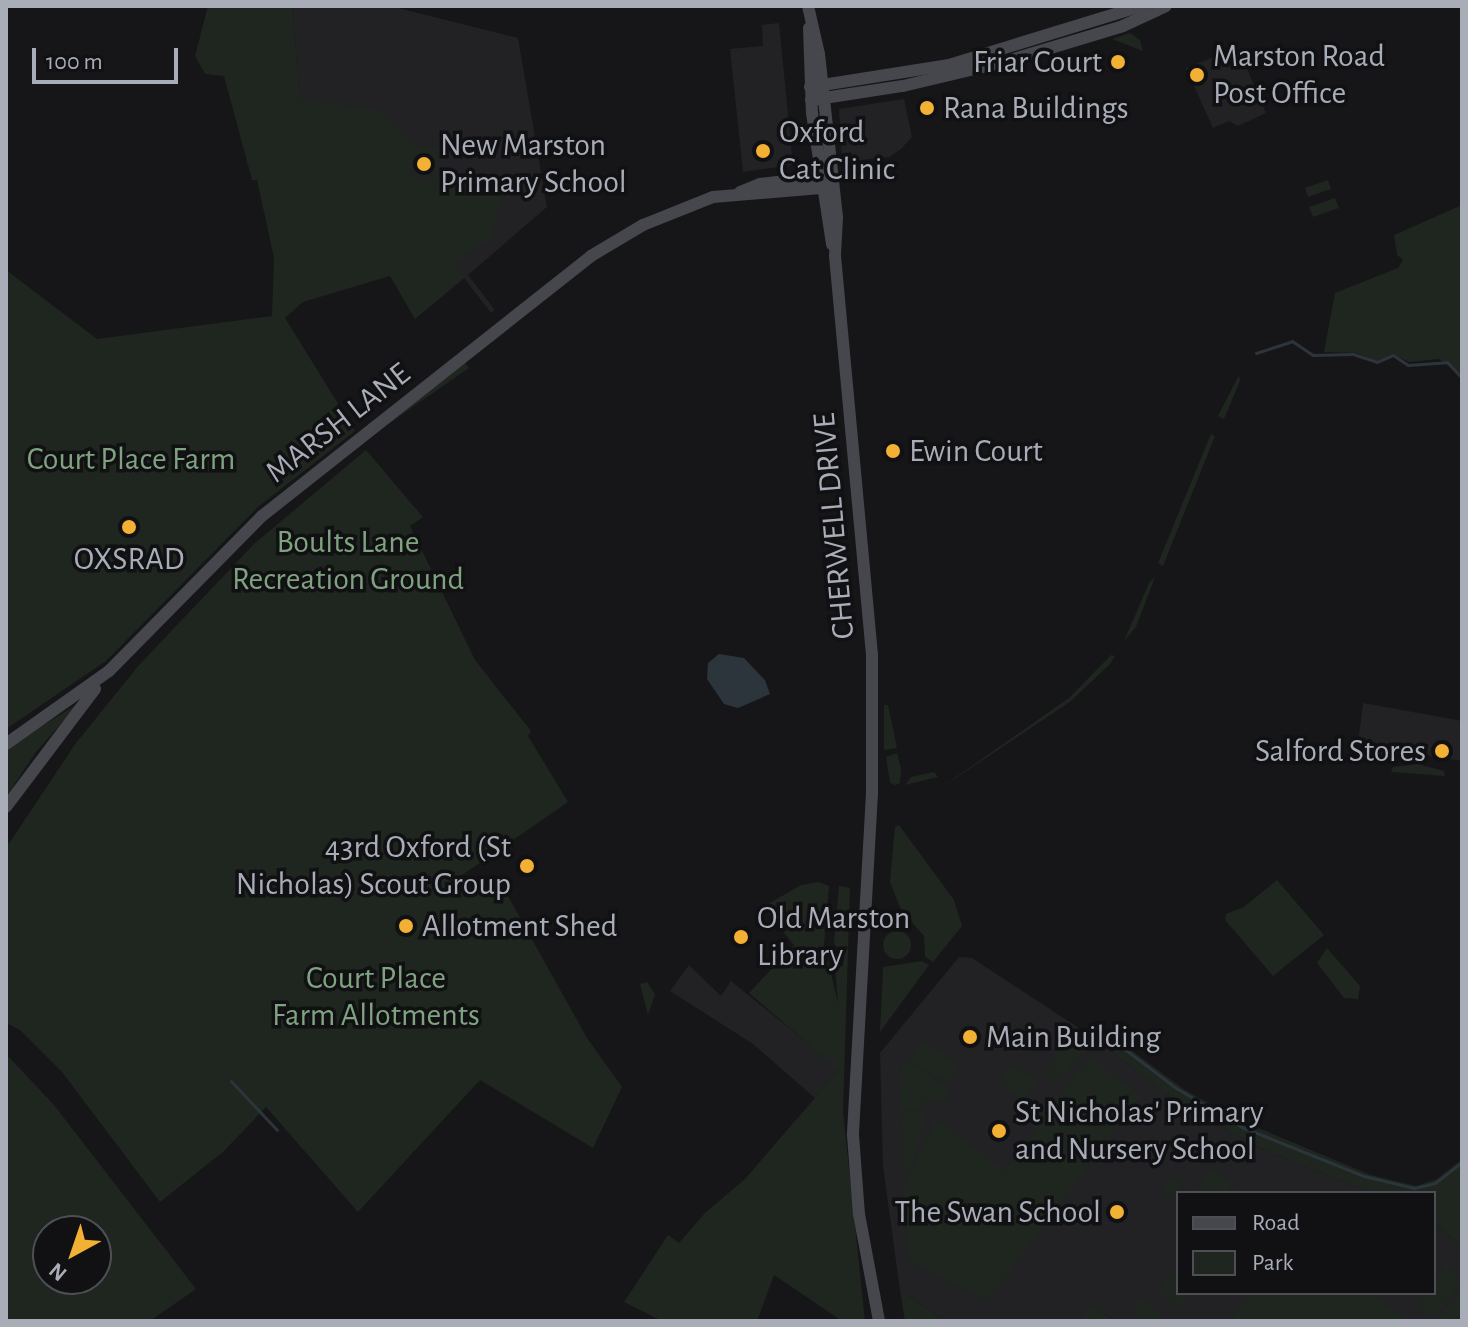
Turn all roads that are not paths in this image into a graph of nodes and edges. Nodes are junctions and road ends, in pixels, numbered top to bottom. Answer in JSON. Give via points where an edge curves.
{"nodes":[{"id":1,"x":808,"y":6,"type":"edge"},
{"id":2,"x":1141,"y":6,"type":"edge"},
{"id":3,"x":1166,"y":6,"type":"edge"},
{"id":4,"x":815,"y":96,"type":"junction"},
{"id":5,"x":826,"y":182,"type":"junction"},
{"id":6,"x":835,"y":256,"type":"junction"},
{"id":7,"x":109,"y":671,"type":"junction"},
{"id":8,"x":6,"y":744,"type":"edge"},
{"id":9,"x":6,"y":807,"type":"edge"},
{"id":10,"x":879,"y":1321,"type":"edge"}],
"edges":[{"from":1,"to":4,"type":"main road","name":"CHERWELL DRIVE"},
{"from":2,"to":4,"type":"main road","via":[[963,61]]},
{"from":3,"to":4,"type":"main road","via":[[1123,26],[1004,62],[903,86]]},
{"from":4,"to":5,"type":"main road","name":"CHERWELL DRIVE"},
{"from":5,"to":6,"type":"main road","name":"CHERWELL DRIVE"},
{"from":5,"to":6,"type":"main road","name":"CHERWELL DRIVE","via":[[824,210]]},
{"from":5,"to":7,"type":"main road","name":"MARSH LANE","via":[[692,204],[591,256],[262,516]]},
{"from":6,"to":10,"type":"main road","name":"CHERWELL DRIVE","via":[[872,654],[872,793],[853,1135],[859,1214]]},
{"from":7,"to":8,"type":"main road","name":"MARSH LANE"},
{"from":7,"to":9,"type":"main road"}]}
